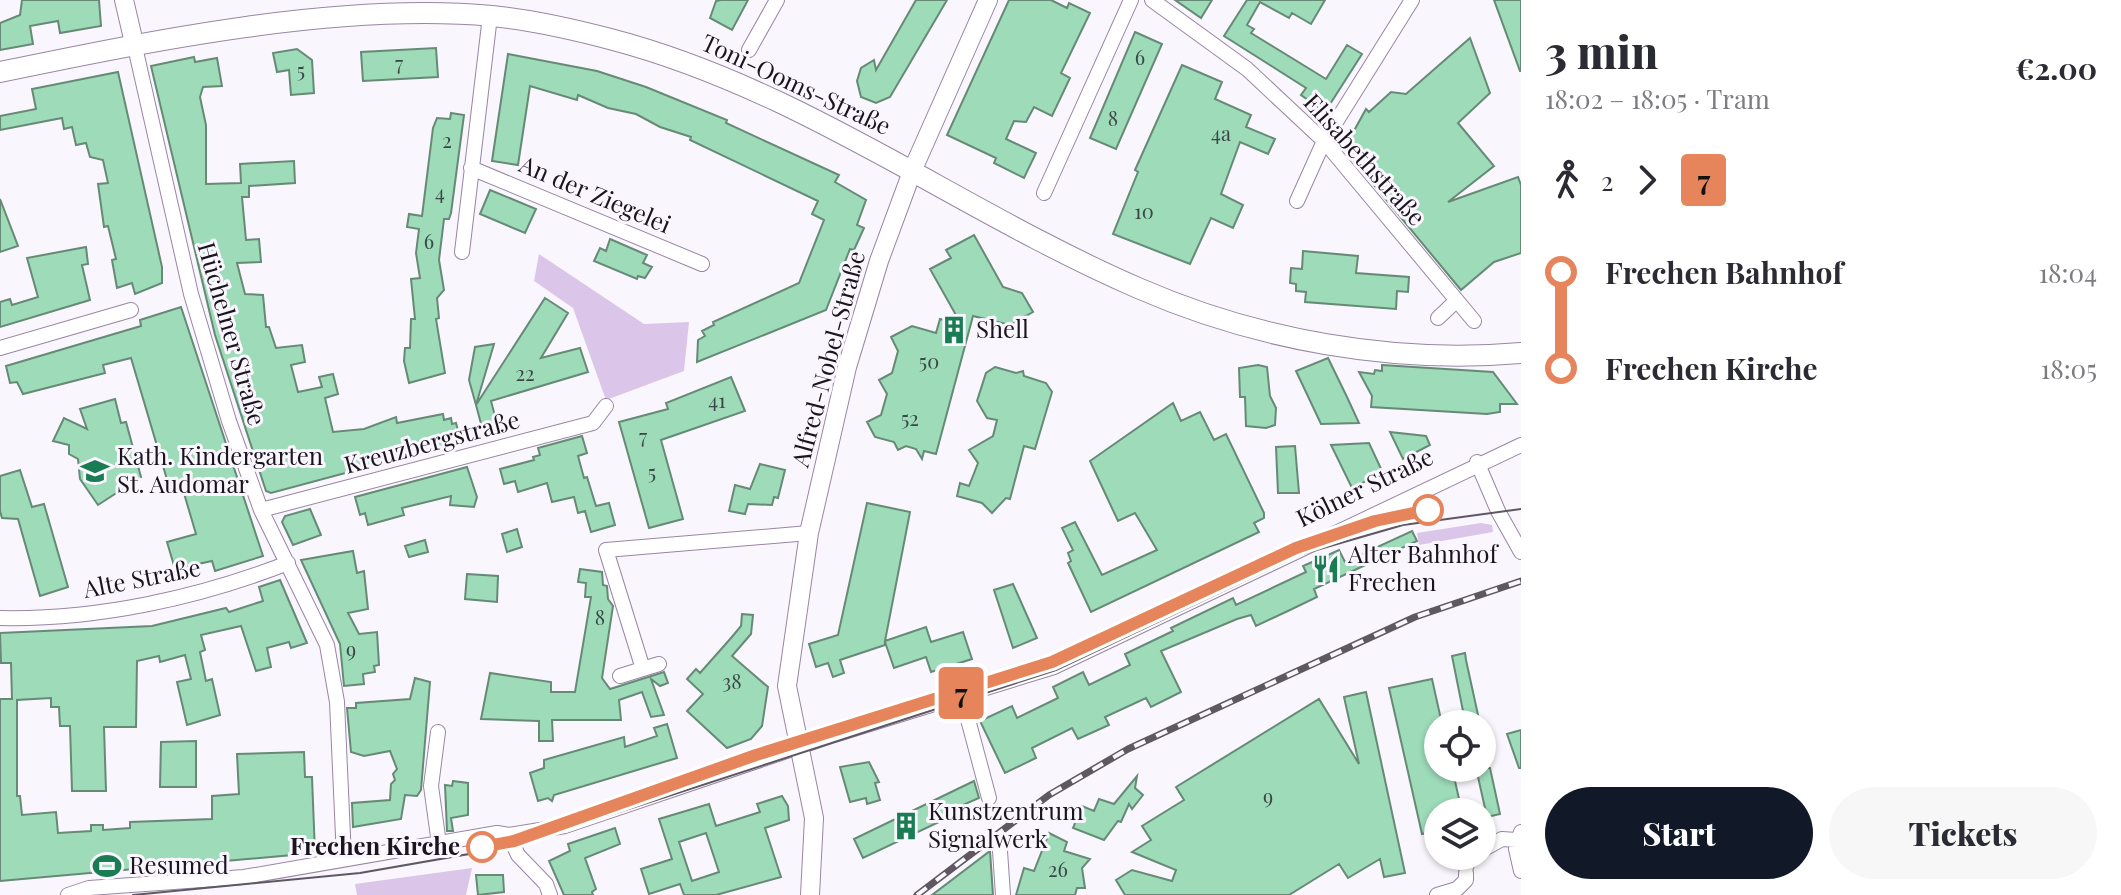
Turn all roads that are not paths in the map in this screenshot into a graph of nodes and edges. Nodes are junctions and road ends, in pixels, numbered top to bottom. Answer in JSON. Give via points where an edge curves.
{"nodes":[{"id":1,"x":124,"y":0,"type":"edge"},
{"id":2,"x":777,"y":0,"type":"edge"},
{"id":3,"x":988,"y":0,"type":"edge"},
{"id":4,"x":1131,"y":0,"type":"edge"},
{"id":5,"x":1152,"y":0,"type":"edge"},
{"id":6,"x":1412,"y":0,"type":"edge"},
{"id":7,"x":490,"y":16,"type":"junction"},
{"id":8,"x":135,"y":47,"type":"junction"},
{"id":9,"x":749,"y":50,"type":"dead end"},
{"id":10,"x":0,"y":72,"type":"edge"},
{"id":11,"x":1324,"y":141,"type":"junction"},
{"id":12,"x":471,"y":168,"type":"junction"},
{"id":13,"x":913,"y":169,"type":"junction"},
{"id":14,"x":1044,"y":193,"type":"dead end"},
{"id":15,"x":1297,"y":201,"type":"dead end"},
{"id":16,"x":462,"y":252,"type":"dead end"},
{"id":17,"x":702,"y":264,"type":"dead end"},
{"id":18,"x":1456,"y":301,"type":"junction"},
{"id":19,"x":131,"y":310,"type":"dead end"},
{"id":20,"x":1438,"y":318,"type":"dead end"},
{"id":21,"x":1474,"y":321,"type":"dead end"},
{"id":22,"x":0,"y":348,"type":"edge"},
{"id":23,"x":1521,"y":353,"type":"edge"},
{"id":24,"x":606,"y":406,"type":"dead end"},
{"id":25,"x":1521,"y":445,"type":"edge"},
{"id":26,"x":1477,"y":462,"type":"junction"},
{"id":27,"x":261,"y":510,"type":"junction"},
{"id":28,"x":809,"y":533,"type":"junction"},
{"id":29,"x":1521,"y":552,"type":"edge"},
{"id":30,"x":288,"y":563,"type":"junction"},
{"id":31,"x":0,"y":618,"type":"edge"},
{"id":32,"x":659,"y":664,"type":"dead end"},
{"id":33,"x":643,"y":669,"type":"junction"},
{"id":34,"x":620,"y":676,"type":"dead end"},
{"id":35,"x":962,"y":697,"type":"junction"},
{"id":36,"x":438,"y":732,"type":"dead end"},
{"id":37,"x":798,"y":747,"type":"junction"},
{"id":38,"x":989,"y":798,"type":"dead end"},
{"id":39,"x":509,"y":835,"type":"junction"},
{"id":40,"x":1519,"y":836,"type":"edge"},
{"id":41,"x":1496,"y":842,"type":"edge"},
{"id":42,"x":439,"y":844,"type":"junction"},
{"id":43,"x":1000,"y":851,"type":"dead end"},
{"id":44,"x":344,"y":858,"type":"junction"},
{"id":45,"x":1520,"y":866,"type":"edge"},
{"id":46,"x":1467,"y":870,"type":"edge"},
{"id":47,"x":69,"y":894,"type":"edge"},
{"id":48,"x":550,"y":895,"type":"edge"},
{"id":49,"x":810,"y":895,"type":"edge"},
{"id":50,"x":1003,"y":895,"type":"edge"},
{"id":51,"x":1437,"y":895,"type":"edge"}],
"edges":[{"from":1,"to":8,"type":"street","name":"Hüchelner Straße"},
{"from":2,"to":9,"type":"street"},
{"from":3,"to":13,"type":"street","name":"Alfred-Nobel-Straße"},
{"from":4,"to":14,"type":"street"},
{"from":5,"to":11,"type":"street","name":"Elisabethstraße","via":[[1247,69]]},
{"from":6,"to":11,"type":"street"},
{"from":7,"to":8,"type":"main road","name":"Toni-Ooms-Straße","via":[[339,18]]},
{"from":7,"to":12,"type":"street"},
{"from":7,"to":13,"type":"main road","name":"Toni-Ooms-Straße","via":[[611,40],[733,79]]},
{"from":8,"to":10,"type":"main road","name":"Toni-Ooms-Straße"},
{"from":8,"to":27,"type":"street","name":"Hüchelner Straße","via":[[191,294]]},
{"from":11,"to":15,"type":"street"},
{"from":11,"to":18,"type":"street","name":"Elisabethstraße"},
{"from":12,"to":16,"type":"street"},
{"from":12,"to":17,"type":"street","name":"An der Ziegelei"},
{"from":13,"to":23,"type":"main road","via":[[1106,274],[1257,328],[1415,356]]},
{"from":13,"to":28,"type":"street","name":"Alfred-Nobel-Straße","via":[[847,367]]},
{"from":18,"to":20,"type":"street"},
{"from":18,"to":21,"type":"street","name":"Elisabethstraße"},
{"from":19,"to":22,"type":"street"},
{"from":24,"to":27,"type":"street","name":"Kreuzbergstraße","via":[[593,423]]},
{"from":25,"to":26,"type":"street","name":"Kölner Straße"},
{"from":26,"to":29,"type":"street"},
{"from":26,"to":35,"type":"street","name":"Kölner Straße","via":[[1054,667]]},
{"from":27,"to":30,"type":"street","name":"Hüchelner Straße"},
{"from":28,"to":33,"type":"street","via":[[606,550]]},
{"from":28,"to":37,"type":"street","name":"Alfred-Nobel-Straße","via":[[787,686]]},
{"from":30,"to":31,"type":"street","name":"Alte Straße","via":[[256,576],[124,608]]},
{"from":30,"to":44,"type":"street","name":"Hüchelner Straße","via":[[327,645],[337,702]]},
{"from":32,"to":33,"type":"street"},
{"from":33,"to":34,"type":"street"},
{"from":35,"to":37,"type":"street","name":"Kölner Straße"},
{"from":35,"to":38,"type":"street"},
{"from":36,"to":42,"type":"street","via":[[431,786]]},
{"from":37,"to":39,"type":"street","name":"Kölner Straße","via":[[565,826]]},
{"from":37,"to":49,"type":"street","name":"Alfred-Nobel-Straße","via":[[814,818]]},
{"from":39,"to":42,"type":"street","name":"Kölner Straße"},
{"from":39,"to":48,"type":"street"},
{"from":40,"to":41,"type":"street"},
{"from":40,"to":45,"type":"street"},
{"from":42,"to":44,"type":"street","name":"Kölner Straße"},
{"from":43,"to":50,"type":"street"},
{"from":44,"to":47,"type":"street","name":"Kölner Straße","via":[[244,877],[89,888]]},
{"from":46,"to":51,"type":"street","via":[[1457,889]]}]}
